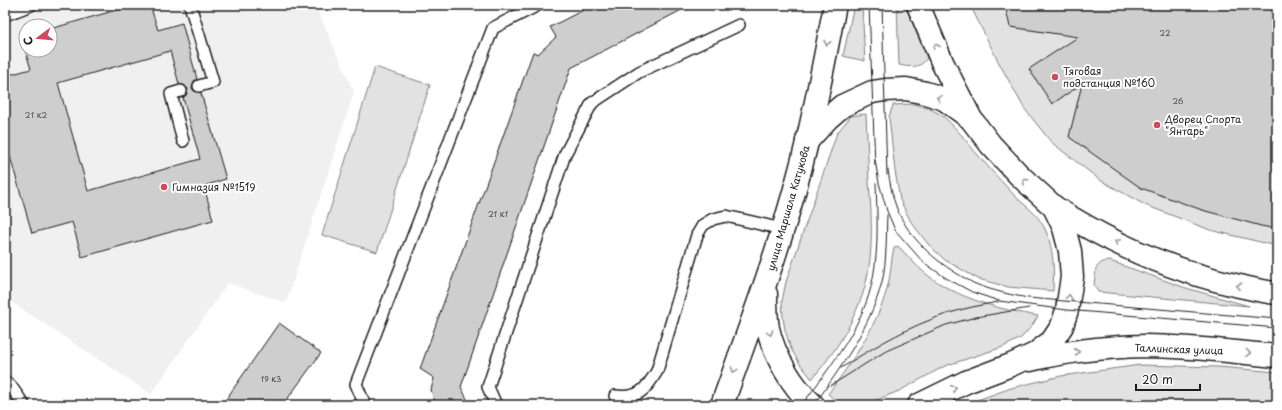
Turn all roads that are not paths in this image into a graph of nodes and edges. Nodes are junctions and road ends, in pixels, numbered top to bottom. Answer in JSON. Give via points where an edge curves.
{"nodes":[{"id":1,"x":31,"y":5,"type":"edge"},
{"id":2,"x":190,"y":5,"type":"edge"},
{"id":3,"x":538,"y":5,"type":"edge"},
{"id":4,"x":834,"y":5,"type":"edge"},
{"id":5,"x":918,"y":5,"type":"edge"},
{"id":6,"x":5,"y":15,"type":"edge"},
{"id":7,"x":739,"y":25,"type":"dead end"},
{"id":8,"x":199,"y":86,"type":"dead end"},
{"id":9,"x":181,"y":91,"type":"dead end"},
{"id":10,"x":971,"y":119,"type":"junction"},
{"id":11,"x":183,"y":141,"type":"dead end"},
{"id":12,"x":807,"y":141,"type":"junction"},
{"id":13,"x":1054,"y":207,"type":"junction"},
{"id":14,"x":782,"y":229,"type":"junction"},
{"id":15,"x":766,"y":280,"type":"junction"},
{"id":16,"x":1277,"y":294,"type":"edge"},
{"id":17,"x":1277,"y":356,"type":"edge"},
{"id":18,"x":1011,"y":365,"type":"junction"},
{"id":19,"x":5,"y":382,"type":"edge"},
{"id":20,"x":615,"y":396,"type":"dead end"},
{"id":21,"x":24,"y":405,"type":"edge"},
{"id":22,"x":366,"y":405,"type":"edge"},
{"id":23,"x":496,"y":405,"type":"edge"},
{"id":24,"x":722,"y":405,"type":"edge"},
{"id":25,"x":814,"y":405,"type":"edge"},
{"id":26,"x":919,"y":405,"type":"edge"}],
"edges":[{"from":1,"to":6,"type":"lane"},
{"from":2,"to":8,"type":"lane","via":[[213,82]]},
{"from":3,"to":22,"type":"lane","via":[[493,28],[356,384]]},
{"from":4,"to":12,"type":"main road","name":"улица Маршала Катукова","one_way":true},
{"from":10,"to":5,"type":"main road","one_way":true,"via":[[943,64]]},
{"from":7,"to":23,"type":"lane","via":[[639,72],[592,103],[565,154],[488,387]]},
{"from":9,"to":11,"type":"lane","via":[[171,94]]},
{"from":10,"to":12,"type":"main road","one_way":true,"via":[[944,100],[906,89],[885,90],[872,92],[842,106]]},
{"from":13,"to":10,"type":"main road","one_way":true,"via":[[1020,176]]},
{"from":12,"to":14,"type":"main road","name":"улица Маршала Катукова"},
{"from":16,"to":13,"type":"main road","one_way":true,"via":[[1213,280],[1161,263],[1119,244]]},
{"from":18,"to":13,"type":"main road","one_way":true,"via":[[1035,354],[1052,341],[1062,326],[1067,310],[1072,277],[1070,251],[1064,228]]},
{"from":14,"to":15,"type":"main road","name":"улица Маршала Катукова"},
{"from":14,"to":20,"type":"lane","via":[[726,216],[703,225],[697,235],[657,371],[650,384],[640,392],[627,398]]},
{"from":15,"to":24,"type":"main road","name":"улица Маршала Катукова","one_way":true},
{"from":15,"to":25,"type":"main road","one_way":true,"via":[[768,328],[774,345],[795,385]]},
{"from":18,"to":17,"type":"main road","name":"Таллинская улица","one_way":true,"via":[[1047,356],[1146,346]]},
{"from":26,"to":18,"type":"main road","one_way":true,"via":[[966,382]]},
{"from":19,"to":21,"type":"lane"}]}
